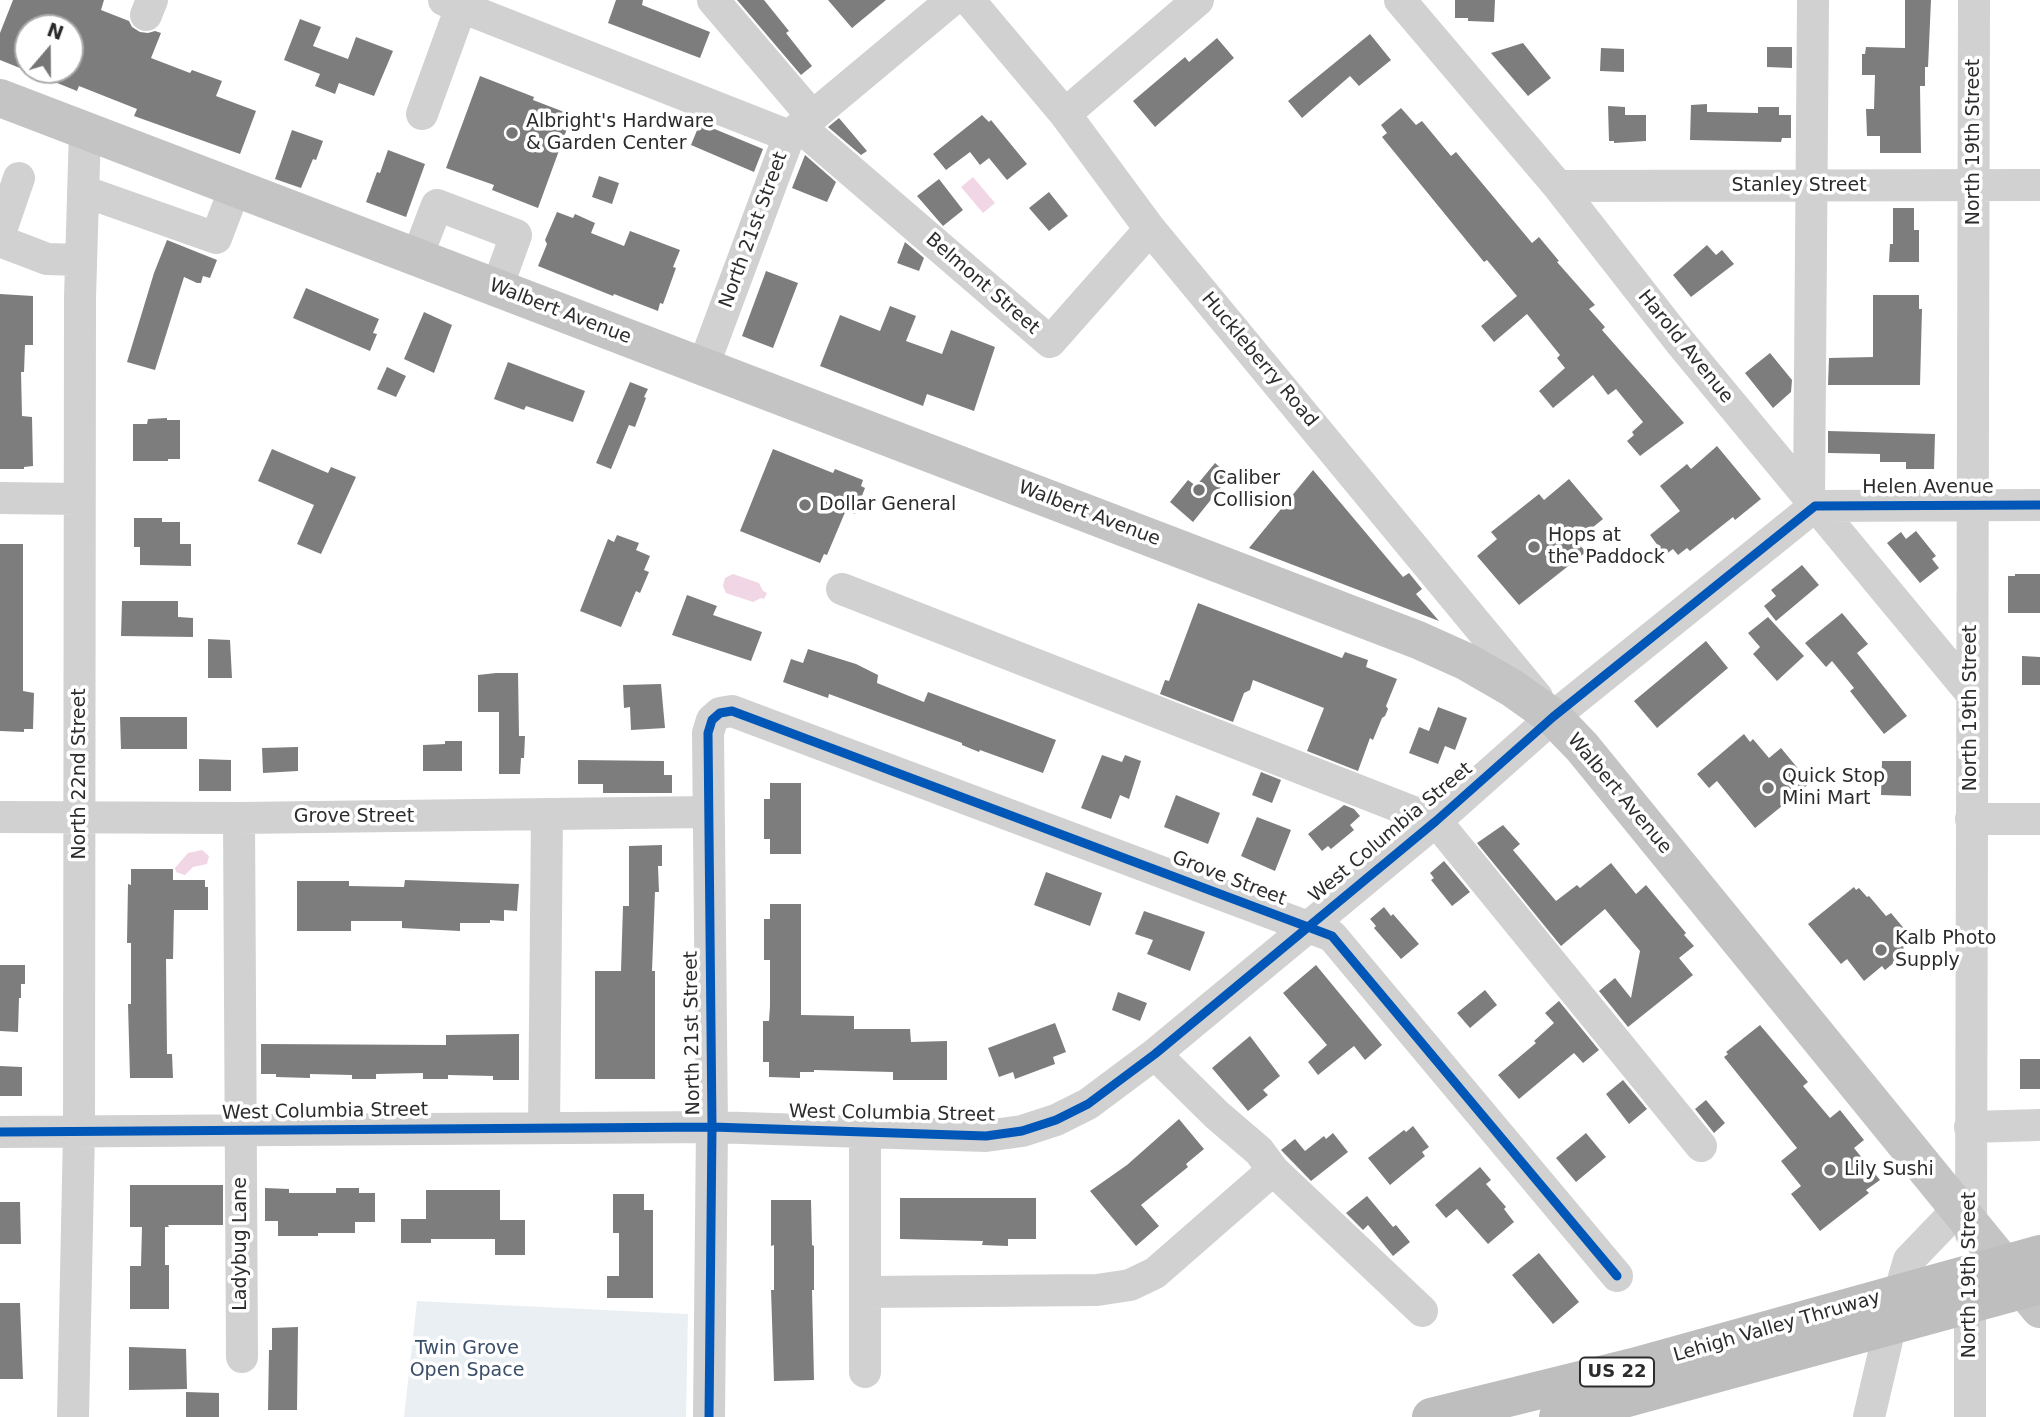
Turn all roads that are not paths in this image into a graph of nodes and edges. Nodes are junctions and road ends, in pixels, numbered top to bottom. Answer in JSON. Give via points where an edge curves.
{"nodes":[{"id":1,"x":713,"y":0,"type":"edge"},
{"id":2,"x":953,"y":0,"type":"edge"},
{"id":3,"x":969,"y":0,"type":"edge"},
{"id":4,"x":1198,"y":0,"type":"edge"},
{"id":5,"x":1399,"y":0,"type":"edge"},
{"id":6,"x":1812,"y":0,"type":"edge"},
{"id":7,"x":1974,"y":0,"type":"edge"},
{"id":8,"x":453,"y":3,"type":"edge"},
{"id":9,"x":0,"y":98,"type":"edge"},
{"id":10,"x":422,"y":114,"type":"dead end"},
{"id":11,"x":1065,"y":114,"type":"junction"},
{"id":12,"x":800,"y":126,"type":"junction"},
{"id":13,"x":85,"y":130,"type":"junction"},
{"id":14,"x":19,"y":178,"type":"dead end"},
{"id":15,"x":1974,"y":185,"type":"junction"},
{"id":16,"x":2040,"y":185,"type":"edge"},
{"id":17,"x":1558,"y":186,"type":"junction"},
{"id":18,"x":1811,"y":186,"type":"junction"},
{"id":19,"x":234,"y":188,"type":"junction"},
{"id":20,"x":83,"y":191,"type":"junction"},
{"id":21,"x":1150,"y":229,"type":"junction"},
{"id":22,"x":0,"y":233,"type":"edge"},
{"id":23,"x":0,"y":241,"type":"edge"},
{"id":24,"x":417,"y":257,"type":"junction"},
{"id":25,"x":81,"y":260,"type":"junction"},
{"id":26,"x":496,"y":288,"type":"junction"},
{"id":27,"x":703,"y":367,"type":"junction"},
{"id":28,"x":0,"y":498,"type":"edge"},
{"id":29,"x":79,"y":499,"type":"junction"},
{"id":30,"x":1812,"y":502,"type":"junction"},
{"id":31,"x":2040,"y":505,"type":"edge"},
{"id":32,"x":1972,"y":506,"type":"junction"},
{"id":33,"x":842,"y":589,"type":"dead end"},
{"id":34,"x":1971,"y":693,"type":"junction"},
{"id":35,"x":1553,"y":717,"type":"junction"},
{"id":36,"x":708,"y":733,"type":"joint"},
{"id":37,"x":708,"y":813,"type":"junction"},
{"id":38,"x":547,"y":815,"type":"junction"},
{"id":39,"x":0,"y":817,"type":"edge"},
{"id":40,"x":80,"y":817,"type":"junction"},
{"id":41,"x":239,"y":818,"type":"junction"},
{"id":42,"x":1971,"y":819,"type":"junction"},
{"id":43,"x":2040,"y":819,"type":"edge"},
{"id":44,"x":1436,"y":821,"type":"junction"},
{"id":45,"x":1306,"y":927,"type":"junction"},
{"id":46,"x":1155,"y":1054,"type":"junction"},
{"id":47,"x":2040,"y":1125,"type":"edge"},
{"id":48,"x":544,"y":1127,"type":"junction"},
{"id":49,"x":712,"y":1127,"type":"junction"},
{"id":50,"x":1970,"y":1127,"type":"junction"},
{"id":51,"x":240,"y":1131,"type":"junction"},
{"id":52,"x":0,"y":1132,"type":"edge"},
{"id":53,"x":79,"y":1132,"type":"junction"},
{"id":54,"x":864,"y":1132,"type":"junction"},
{"id":55,"x":1701,"y":1146,"type":"dead end"},
{"id":56,"x":1273,"y":1170,"type":"junction"},
{"id":57,"x":1964,"y":1217,"type":"junction"},
{"id":58,"x":2040,"y":1254,"type":"edge"},
{"id":59,"x":1617,"y":1276,"type":"dead end"},
{"id":60,"x":2040,"y":1285,"type":"edge"},
{"id":61,"x":865,"y":1292,"type":"junction"},
{"id":62,"x":2040,"y":1309,"type":"edge"},
{"id":63,"x":1422,"y":1311,"type":"dead end"},
{"id":64,"x":1804,"y":1335,"type":"junction"},
{"id":65,"x":242,"y":1357,"type":"dead end"},
{"id":66,"x":865,"y":1372,"type":"dead end"},
{"id":67,"x":73,"y":1417,"type":"edge"},
{"id":68,"x":709,"y":1417,"type":"edge"},
{"id":69,"x":1431,"y":1417,"type":"edge"},
{"id":70,"x":1558,"y":1417,"type":"edge"},
{"id":71,"x":1868,"y":1417,"type":"edge"},
{"id":72,"x":1970,"y":1417,"type":"edge"}],
"edges":[{"from":1,"to":12,"type":"street"},
{"from":2,"to":12,"type":"street"},
{"from":3,"to":11,"type":"street","name":"Huckleberry Road"},
{"from":4,"to":11,"type":"street"},
{"from":5,"to":17,"type":"street","name":"Harold Avenue"},
{"from":6,"to":18,"type":"street"},
{"from":7,"to":15,"type":"street","name":"North 19th Street"},
{"from":8,"to":10,"type":"street"},
{"from":8,"to":12,"type":"street","name":"Belmont Street"},
{"from":9,"to":13,"type":"main road","name":"Walbert Avenue"},
{"from":11,"to":21,"type":"street","name":"Huckleberry Road"},
{"from":12,"to":21,"type":"street","name":"Belmont Street","via":[[1051,342]]},
{"from":12,"to":27,"type":"street","name":"North 21st Street"},
{"from":13,"to":19,"type":"main road","name":"Walbert Avenue"},
{"from":13,"to":20,"type":"street","name":"North 22nd Street"},
{"from":14,"to":22,"type":"street"},
{"from":15,"to":16,"type":"street","name":"Stanley Street"},
{"from":15,"to":18,"type":"street","name":"Stanley Street"},
{"from":15,"to":32,"type":"street","name":"North 19th Street"},
{"from":17,"to":18,"type":"street","name":"Stanley Street"},
{"from":17,"to":30,"type":"street","name":"Harold Avenue"},
{"from":18,"to":30,"type":"street"},
{"from":19,"to":20,"type":"street","via":[[216,238]]},
{"from":19,"to":24,"type":"main road","name":"Walbert Avenue"},
{"from":20,"to":25,"type":"street","name":"North 22nd Street"},
{"from":21,"to":35,"type":"street","name":"Huckleberry Road"},
{"from":23,"to":25,"type":"street","via":[[47,259]]},
{"from":24,"to":26,"type":"main road","name":"Walbert Avenue"},
{"from":24,"to":26,"type":"street","via":[[437,205],[516,234]]},
{"from":25,"to":29,"type":"street","name":"North 22nd Street"},
{"from":26,"to":27,"type":"main road","name":"Walbert Avenue"},
{"from":27,"to":35,"type":"main road","name":"Walbert Avenue","via":[[1418,640],[1467,662]]},
{"from":28,"to":29,"type":"street"},
{"from":29,"to":40,"type":"street","name":"North 22nd Street"},
{"from":30,"to":32,"type":"street","name":"Helen Avenue"},
{"from":30,"to":34,"type":"street","name":"Harold Avenue"},
{"from":30,"to":35,"type":"street","name":"West Columbia Street"},
{"from":31,"to":32,"type":"street","name":"Helen Avenue"},
{"from":32,"to":34,"type":"street","name":"North 19th Street"},
{"from":33,"to":44,"type":"street"},
{"from":34,"to":42,"type":"street","name":"North 19th Street"},
{"from":35,"to":44,"type":"street","name":"West Columbia Street"},
{"from":35,"to":57,"type":"main road","name":"Walbert Avenue"},
{"from":36,"to":37,"type":"street","name":"North 21st Street"},
{"from":36,"to":45,"type":"street","name":"Grove Street","via":[[712,720],[733,711]]},
{"from":37,"to":38,"type":"street","name":"Grove Street"},
{"from":37,"to":49,"type":"street","name":"North 21st Street"},
{"from":38,"to":41,"type":"street","name":"Grove Street"},
{"from":38,"to":48,"type":"street"},
{"from":39,"to":40,"type":"street","name":"Grove Street"},
{"from":40,"to":41,"type":"street","name":"Grove Street"},
{"from":40,"to":53,"type":"street","name":"North 22nd Street"},
{"from":41,"to":51,"type":"street","name":"Ladybug Lane"},
{"from":42,"to":43,"type":"street"},
{"from":42,"to":50,"type":"street","name":"North 19th Street"},
{"from":44,"to":45,"type":"street","name":"West Columbia Street"},
{"from":44,"to":55,"type":"street"},
{"from":45,"to":46,"type":"street","name":"West Columbia Street"},
{"from":45,"to":59,"type":"street","name":"Grove Street","via":[[1332,936]]},
{"from":46,"to":54,"type":"street","name":"West Columbia Street","via":[[1088,1104],[1022,1131],[986,1136]]},
{"from":46,"to":56,"type":"street","via":[[1259,1151]]},
{"from":47,"to":50,"type":"street"},
{"from":48,"to":49,"type":"street","name":"West Columbia Street"},
{"from":48,"to":51,"type":"street","name":"West Columbia Street"},
{"from":49,"to":54,"type":"street","name":"West Columbia Street"},
{"from":49,"to":68,"type":"street","name":"North 21st Street"},
{"from":50,"to":57,"type":"street","name":"North 19th Street"},
{"from":51,"to":53,"type":"street","name":"West Columbia Street"},
{"from":51,"to":65,"type":"street","name":"Ladybug Lane"},
{"from":52,"to":53,"type":"street","name":"West Columbia Street"},
{"from":53,"to":67,"type":"street","name":"North 22nd Street"},
{"from":54,"to":61,"type":"street"},
{"from":56,"to":61,"type":"street","via":[[1155,1273],[1130,1285],[1097,1290]]},
{"from":56,"to":63,"type":"street"},
{"from":57,"to":62,"type":"main road","name":"Walbert Avenue"},
{"from":57,"to":71,"type":"street","via":[[1909,1260]]},
{"from":57,"to":72,"type":"street","name":"North 19th Street"},
{"from":58,"to":64,"type":"highway","name":"Lehigh Valley Thruway","number":"US 22"},
{"from":60,"to":64,"type":"highway","name":"Lehigh Valley Thruway","number":"US 22"},
{"from":61,"to":66,"type":"street"},
{"from":64,"to":69,"type":"highway","name":"Lehigh Valley Thruway","number":"US 22","via":[[1633,1367]]},
{"from":64,"to":70,"type":"highway","name":"Lehigh Valley Thruway","number":"US 22"}]}
